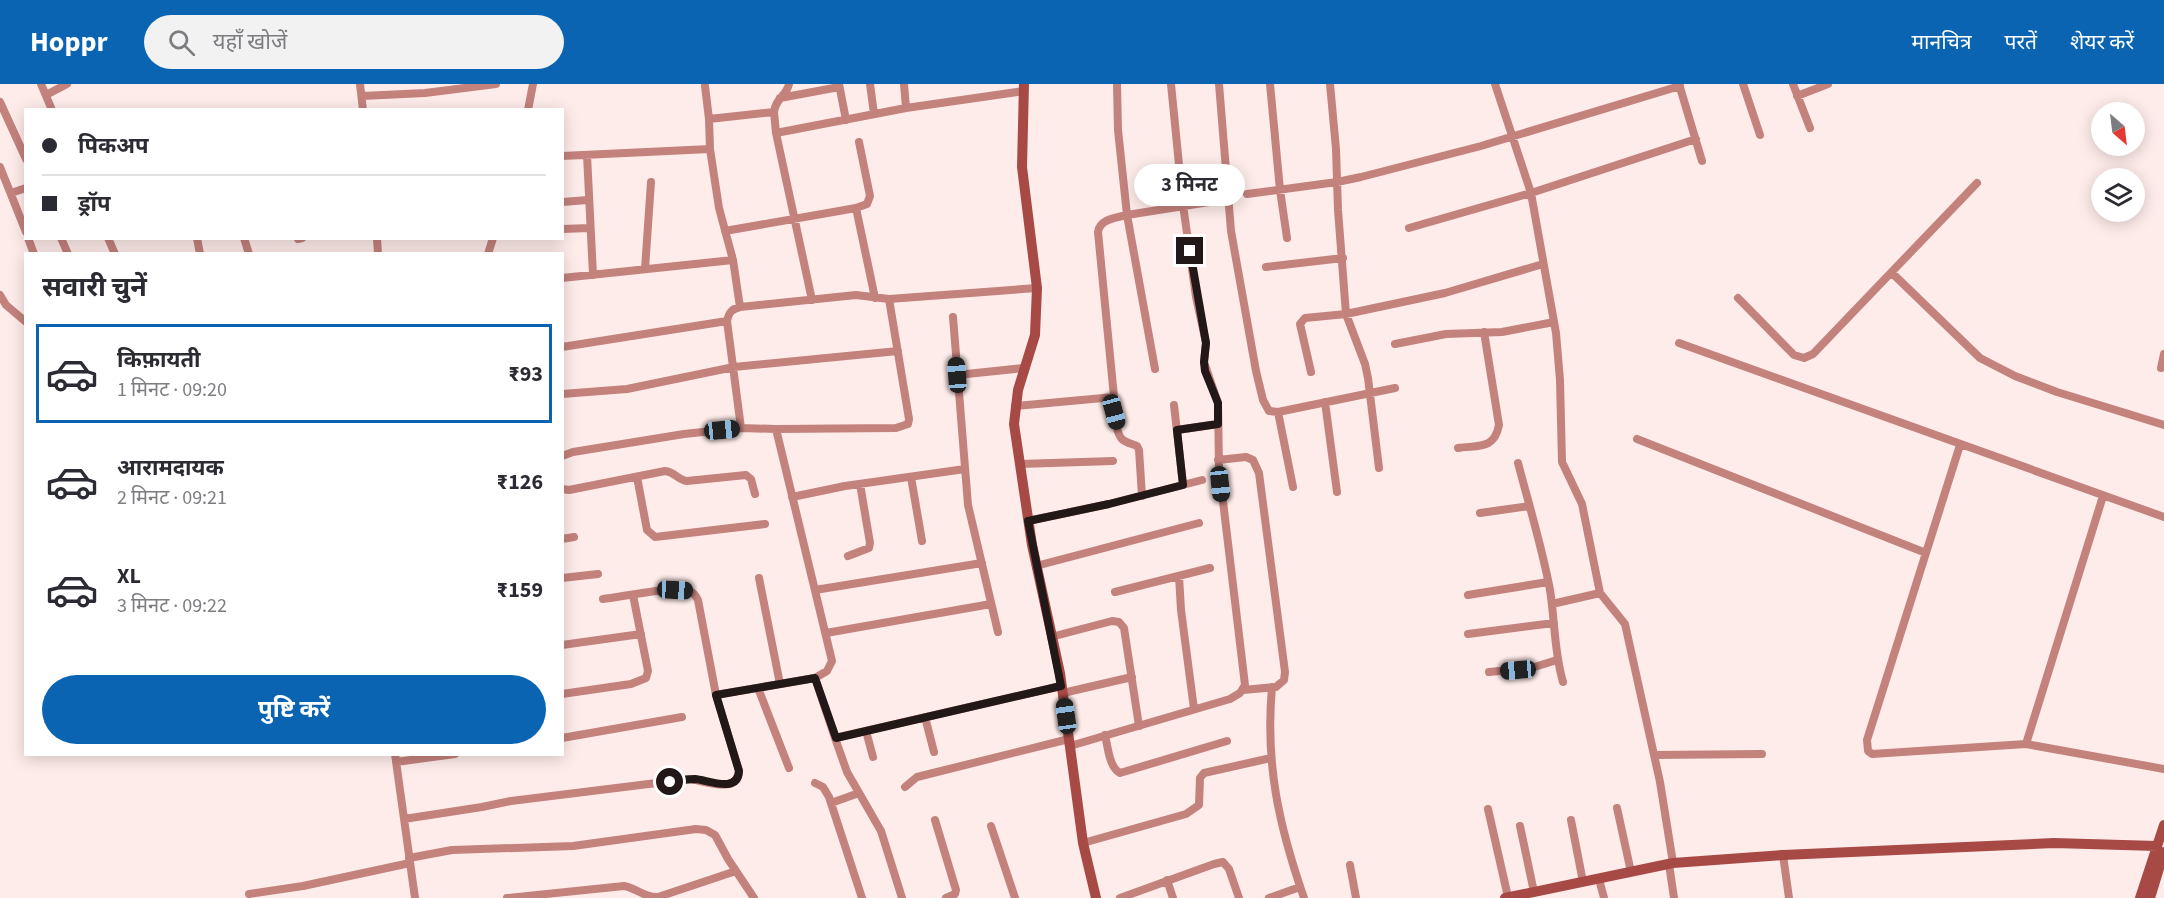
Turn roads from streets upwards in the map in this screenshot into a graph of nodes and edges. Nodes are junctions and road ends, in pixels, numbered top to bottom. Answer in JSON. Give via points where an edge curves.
{"nodes":[{"id":1,"x":41,"y":84,"type":"edge"},
{"id":2,"x":67,"y":84,"type":"edge"},
{"id":3,"x":360,"y":84,"type":"edge"},
{"id":4,"x":496,"y":84,"type":"edge"},
{"id":5,"x":533,"y":84,"type":"edge"},
{"id":6,"x":789,"y":84,"type":"edge"},
{"id":7,"x":870,"y":84,"type":"edge"},
{"id":8,"x":906,"y":84,"type":"edge"},
{"id":9,"x":1117,"y":84,"type":"edge"},
{"id":10,"x":1171,"y":84,"type":"edge"},
{"id":11,"x":1219,"y":84,"type":"edge"},
{"id":12,"x":1270,"y":84,"type":"edge"},
{"id":13,"x":1330,"y":84,"type":"edge"},
{"id":14,"x":1507,"y":84,"type":"edge"},
{"id":15,"x":1743,"y":84,"type":"edge"},
{"id":16,"x":1793,"y":84,"type":"edge"},
{"id":17,"x":1827,"y":84,"type":"edge"},
{"id":18,"x":839,"y":85,"type":"edge"},
{"id":19,"x":1679,"y":85,"type":"edge"},
{"id":20,"x":705,"y":86,"type":"dead end"},
{"id":21,"x":1496,"y":86,"type":"edge"},
{"id":22,"x":425,"y":88,"type":"edge"},
{"id":23,"x":1024,"y":88,"type":"edge"},
{"id":24,"x":46,"y":95,"type":"junction"},
{"id":25,"x":362,"y":96,"type":"junction"},
{"id":26,"x":1797,"y":96,"type":"junction"},
{"id":27,"x":780,"y":98,"type":"junction"},
{"id":28,"x":0,"y":102,"type":"edge"},
{"id":29,"x":51,"y":108,"type":"edge"},
{"id":30,"x":363,"y":108,"type":"edge"},
{"id":31,"x":528,"y":108,"type":"edge"},
{"id":32,"x":906,"y":108,"type":"junction"},
{"id":33,"x":774,"y":112,"type":"junction"},
{"id":34,"x":874,"y":114,"type":"junction"},
{"id":35,"x":709,"y":119,"type":"junction"},
{"id":36,"x":846,"y":120,"type":"junction"},
{"id":37,"x":1810,"y":128,"type":"dead end"},
{"id":38,"x":776,"y":133,"type":"junction"},
{"id":39,"x":1760,"y":135,"type":"dead end"},
{"id":40,"x":1512,"y":136,"type":"junction"},
{"id":41,"x":1696,"y":139,"type":"junction"},
{"id":42,"x":859,"y":142,"type":"dead end"},
{"id":43,"x":710,"y":149,"type":"junction"},
{"id":44,"x":24,"y":155,"type":"edge"},
{"id":45,"x":586,"y":155,"type":"junction"},
{"id":46,"x":564,"y":156,"type":"edge"},
{"id":47,"x":1702,"y":161,"type":"dead end"},
{"id":48,"x":0,"y":167,"type":"edge"},
{"id":49,"x":651,"y":182,"type":"dead end"},
{"id":50,"x":1337,"y":182,"type":"junction"},
{"id":51,"x":1977,"y":183,"type":"dead end"},
{"id":52,"x":24,"y":189,"type":"edge"},
{"id":53,"x":1280,"y":190,"type":"junction"},
{"id":54,"x":1530,"y":193,"type":"junction"},
{"id":55,"x":10,"y":194,"type":"junction"},
{"id":56,"x":1247,"y":194,"type":"dead end"},
{"id":57,"x":1228,"y":199,"type":"junction"},
{"id":58,"x":588,"y":200,"type":"junction"},
{"id":59,"x":564,"y":202,"type":"edge"},
{"id":60,"x":1183,"y":205,"type":"junction"},
{"id":61,"x":856,"y":208,"type":"junction"},
{"id":62,"x":1127,"y":215,"type":"junction"},
{"id":63,"x":794,"y":220,"type":"junction"},
{"id":64,"x":24,"y":227,"type":"edge"},
{"id":65,"x":590,"y":228,"type":"junction"},
{"id":66,"x":1410,"y":228,"type":"dead end"},
{"id":67,"x":564,"y":229,"type":"edge"},
{"id":68,"x":725,"y":231,"type":"junction"},
{"id":69,"x":1287,"y":238,"type":"dead end"},
{"id":70,"x":1343,"y":258,"type":"junction"},
{"id":71,"x":733,"y":260,"type":"junction"},
{"id":72,"x":1543,"y":264,"type":"junction"},
{"id":73,"x":1266,"y":267,"type":"dead end"},
{"id":74,"x":645,"y":269,"type":"junction"},
{"id":75,"x":1892,"y":273,"type":"junction"},
{"id":76,"x":593,"y":275,"type":"junction"},
{"id":77,"x":564,"y":278,"type":"edge"},
{"id":78,"x":1037,"y":288,"type":"junction"},
{"id":79,"x":0,"y":295,"type":"edge"},
{"id":80,"x":875,"y":298,"type":"junction"},
{"id":81,"x":1738,"y":298,"type":"dead end"},
{"id":82,"x":889,"y":299,"type":"junction"},
{"id":83,"x":812,"y":300,"type":"junction"},
{"id":84,"x":741,"y":307,"type":"junction"},
{"id":85,"x":1347,"y":314,"type":"junction"},
{"id":86,"x":953,"y":317,"type":"dead end"},
{"id":87,"x":24,"y":320,"type":"edge"},
{"id":88,"x":727,"y":321,"type":"junction"},
{"id":89,"x":1554,"y":322,"type":"junction"},
{"id":90,"x":1484,"y":332,"type":"junction"},
{"id":91,"x":1679,"y":343,"type":"dead end"},
{"id":92,"x":1395,"y":344,"type":"dead end"},
{"id":93,"x":564,"y":347,"type":"edge"},
{"id":94,"x":898,"y":351,"type":"junction"},
{"id":95,"x":2164,"y":354,"type":"edge"},
{"id":96,"x":734,"y":367,"type":"junction"},
{"id":97,"x":2161,"y":368,"type":"dead end"},
{"id":98,"x":1024,"y":369,"type":"junction"},
{"id":99,"x":1155,"y":369,"type":"dead end"},
{"id":100,"x":1311,"y":372,"type":"dead end"},
{"id":101,"x":957,"y":375,"type":"junction"},
{"id":102,"x":1395,"y":388,"type":"dead end"},
{"id":103,"x":1370,"y":393,"type":"junction"},
{"id":104,"x":564,"y":394,"type":"edge"},
{"id":105,"x":1114,"y":397,"type":"junction"},
{"id":106,"x":1325,"y":402,"type":"junction"},
{"id":107,"x":1174,"y":405,"type":"dead end"},
{"id":108,"x":1015,"y":406,"type":"junction"},
{"id":109,"x":1278,"y":412,"type":"junction"},
{"id":110,"x":1218,"y":424,"type":"junction"},
{"id":111,"x":2164,"y":425,"type":"edge"},
{"id":112,"x":741,"y":428,"type":"junction"},
{"id":113,"x":776,"y":429,"type":"junction"},
{"id":114,"x":1177,"y":430,"type":"junction"},
{"id":115,"x":1637,"y":439,"type":"dead end"},
{"id":116,"x":1960,"y":445,"type":"junction"},
{"id":117,"x":1458,"y":448,"type":"dead end"},
{"id":118,"x":564,"y":455,"type":"edge"},
{"id":119,"x":1218,"y":460,"type":"junction"},
{"id":120,"x":1113,"y":461,"type":"dead end"},
{"id":121,"x":1518,"y":462,"type":"dead end"},
{"id":122,"x":1020,"y":464,"type":"junction"},
{"id":123,"x":1379,"y":468,"type":"dead end"},
{"id":124,"x":965,"y":469,"type":"junction"},
{"id":125,"x":637,"y":477,"type":"junction"},
{"id":126,"x":911,"y":477,"type":"junction"},
{"id":127,"x":1202,"y":480,"type":"dead end"},
{"id":128,"x":860,"y":484,"type":"junction"},
{"id":129,"x":1183,"y":485,"type":"junction"},
{"id":130,"x":1293,"y":487,"type":"dead end"},
{"id":131,"x":564,"y":489,"type":"edge"},
{"id":132,"x":1337,"y":492,"type":"dead end"},
{"id":133,"x":755,"y":494,"type":"dead end"},
{"id":134,"x":1142,"y":496,"type":"junction"},
{"id":135,"x":2103,"y":496,"type":"junction"},
{"id":136,"x":792,"y":497,"type":"junction"},
{"id":137,"x":1529,"y":506,"type":"junction"},
{"id":138,"x":1480,"y":513,"type":"dead end"},
{"id":139,"x":2164,"y":517,"type":"edge"},
{"id":140,"x":1028,"y":521,"type":"junction"},
{"id":141,"x":1199,"y":523,"type":"dead end"},
{"id":142,"x":765,"y":524,"type":"dead end"},
{"id":143,"x":574,"y":537,"type":"dead end"},
{"id":144,"x":564,"y":539,"type":"edge"},
{"id":145,"x":922,"y":541,"type":"dead end"},
{"id":146,"x":1926,"y":553,"type":"junction"},
{"id":147,"x":848,"y":556,"type":"dead end"},
{"id":148,"x":982,"y":563,"type":"junction"},
{"id":149,"x":1036,"y":566,"type":"junction"},
{"id":150,"x":1210,"y":568,"type":"dead end"},
{"id":151,"x":598,"y":574,"type":"dead end"},
{"id":152,"x":1179,"y":576,"type":"junction"},
{"id":153,"x":564,"y":578,"type":"edge"},
{"id":154,"x":759,"y":578,"type":"dead end"},
{"id":155,"x":1548,"y":582,"type":"junction"},
{"id":156,"x":815,"y":590,"type":"junction"},
{"id":157,"x":1115,"y":592,"type":"dead end"},
{"id":158,"x":1600,"y":593,"type":"junction"},
{"id":159,"x":633,"y":595,"type":"junction"},
{"id":160,"x":1468,"y":595,"type":"dead end"},
{"id":161,"x":603,"y":599,"type":"dead end"},
{"id":162,"x":991,"y":604,"type":"junction"},
{"id":163,"x":1552,"y":604,"type":"junction"},
{"id":164,"x":1554,"y":623,"type":"junction"},
{"id":165,"x":998,"y":632,"type":"dead end"},
{"id":166,"x":826,"y":633,"type":"junction"},
{"id":167,"x":641,"y":634,"type":"junction"},
{"id":168,"x":1468,"y":634,"type":"dead end"},
{"id":169,"x":1051,"y":637,"type":"junction"},
{"id":170,"x":564,"y":645,"type":"edge"},
{"id":171,"x":1557,"y":660,"type":"junction"},
{"id":172,"x":1489,"y":672,"type":"dead end"},
{"id":173,"x":1132,"y":677,"type":"junction"},
{"id":174,"x":815,"y":678,"type":"junction"},
{"id":175,"x":1563,"y":682,"type":"dead end"},
{"id":176,"x":780,"y":684,"type":"junction"},
{"id":177,"x":1272,"y":687,"type":"junction"},
{"id":178,"x":758,"y":688,"type":"junction"},
{"id":179,"x":1062,"y":689,"type":"junction"},
{"id":180,"x":1243,"y":690,"type":"junction"},
{"id":181,"x":564,"y":694,"type":"edge"},
{"id":182,"x":716,"y":695,"type":"junction"},
{"id":183,"x":1194,"y":709,"type":"junction"},
{"id":184,"x":682,"y":717,"type":"dead end"},
{"id":185,"x":925,"y":717,"type":"junction"},
{"id":186,"x":1139,"y":726,"type":"junction"},
{"id":187,"x":866,"y":731,"type":"junction"},
{"id":188,"x":1105,"y":735,"type":"junction"},
{"id":189,"x":564,"y":738,"type":"edge"},
{"id":190,"x":836,"y":738,"type":"junction"},
{"id":191,"x":1227,"y":741,"type":"dead end"},
{"id":192,"x":1070,"y":742,"type":"junction"},
{"id":193,"x":2026,"y":744,"type":"junction"},
{"id":194,"x":934,"y":752,"type":"dead end"},
{"id":195,"x":1762,"y":754,"type":"dead end"},
{"id":196,"x":1654,"y":755,"type":"junction"},
{"id":197,"x":425,"y":756,"type":"edge"},
{"id":198,"x":873,"y":757,"type":"dead end"},
{"id":199,"x":395,"y":758,"type":"edge"},
{"id":200,"x":1270,"y":758,"type":"junction"},
{"id":201,"x":789,"y":768,"type":"dead end"},
{"id":202,"x":2164,"y":770,"type":"edge"},
{"id":203,"x":814,"y":783,"type":"dead end"},
{"id":204,"x":904,"y":787,"type":"dead end"},
{"id":205,"x":860,"y":793,"type":"junction"},
{"id":206,"x":831,"y":803,"type":"junction"},
{"id":207,"x":1617,"y":808,"type":"dead end"},
{"id":208,"x":1488,"y":809,"type":"dead end"},
{"id":209,"x":404,"y":819,"type":"junction"},
{"id":210,"x":935,"y":820,"type":"dead end"},
{"id":211,"x":1571,"y":820,"type":"dead end"},
{"id":212,"x":991,"y":825,"type":"dead end"},
{"id":213,"x":2164,"y":825,"type":"edge"},
{"id":214,"x":1520,"y":826,"type":"dead end"},
{"id":215,"x":1083,"y":843,"type":"junction"},
{"id":216,"x":2161,"y":849,"type":"edge"},
{"id":217,"x":1783,"y":855,"type":"junction"},
{"id":218,"x":410,"y":860,"type":"junction"},
{"id":219,"x":1671,"y":864,"type":"junction"},
{"id":220,"x":1350,"y":865,"type":"dead end"},
{"id":221,"x":736,"y":871,"type":"junction"},
{"id":222,"x":1630,"y":872,"type":"junction"},
{"id":223,"x":1599,"y":879,"type":"junction"},
{"id":224,"x":1167,"y":880,"type":"junction"},
{"id":225,"x":1583,"y":882,"type":"junction"},
{"id":226,"x":1300,"y":887,"type":"junction"},
{"id":227,"x":1534,"y":892,"type":"junction"},
{"id":228,"x":1553,"y":893,"type":"edge"},
{"id":229,"x":249,"y":894,"type":"dead end"},
{"id":230,"x":658,"y":897,"type":"edge"},
{"id":231,"x":415,"y":898,"type":"edge"},
{"id":232,"x":507,"y":898,"type":"edge"},
{"id":233,"x":754,"y":898,"type":"edge"},
{"id":234,"x":862,"y":898,"type":"edge"},
{"id":235,"x":902,"y":898,"type":"edge"},
{"id":236,"x":946,"y":898,"type":"edge"},
{"id":237,"x":1015,"y":898,"type":"edge"},
{"id":238,"x":1096,"y":898,"type":"edge"},
{"id":239,"x":1120,"y":898,"type":"edge"},
{"id":240,"x":1173,"y":898,"type":"edge"},
{"id":241,"x":1239,"y":898,"type":"edge"},
{"id":242,"x":1269,"y":898,"type":"edge"},
{"id":243,"x":1304,"y":898,"type":"edge"},
{"id":244,"x":1356,"y":898,"type":"edge"},
{"id":245,"x":1507,"y":898,"type":"edge"},
{"id":246,"x":1604,"y":898,"type":"edge"},
{"id":247,"x":1674,"y":898,"type":"edge"},
{"id":248,"x":1789,"y":898,"type":"edge"},
{"id":249,"x":2140,"y":898,"type":"edge"},
{"id":250,"x":2150,"y":898,"type":"edge"}],
"edges":[{"from":1,"to":24,"type":"street"},
{"from":2,"to":24,"type":"street"},
{"from":3,"to":25,"type":"street"},
{"from":4,"to":22,"type":"street"},
{"from":5,"to":31,"type":"street"},
{"from":6,"to":27,"type":"street"},
{"from":7,"to":34,"type":"street"},
{"from":8,"to":32,"type":"street"},
{"from":9,"to":62,"type":"street"},
{"from":10,"to":60,"type":"street"},
{"from":11,"to":57,"type":"street"},
{"from":12,"to":53,"type":"street"},
{"from":13,"to":50,"type":"street"},
{"from":14,"to":21,"type":"street"},
{"from":15,"to":39,"type":"street"},
{"from":16,"to":26,"type":"street"},
{"from":17,"to":26,"type":"street"},
{"from":18,"to":27,"type":"street"},
{"from":18,"to":36,"type":"street"},
{"from":19,"to":40,"type":"street"},
{"from":19,"to":41,"type":"street"},
{"from":20,"to":35,"type":"street"},
{"from":21,"to":40,"type":"street"},
{"from":22,"to":25,"type":"street"},
{"from":23,"to":32,"type":"street"},
{"from":23,"to":78,"type":"street","via":[[1022,167]]},
{"from":24,"to":29,"type":"street"},
{"from":25,"to":30,"type":"street"},
{"from":26,"to":37,"type":"street"},
{"from":27,"to":33,"type":"street"},
{"from":28,"to":44,"type":"street"},
{"from":32,"to":34,"type":"street"},
{"from":33,"to":35,"type":"street"},
{"from":33,"to":38,"type":"street"},
{"from":34,"to":36,"type":"street"},
{"from":35,"to":43,"type":"street"},
{"from":36,"to":38,"type":"street"},
{"from":38,"to":63,"type":"street"},
{"from":40,"to":50,"type":"street"},
{"from":40,"to":54,"type":"street"},
{"from":41,"to":47,"type":"street"},
{"from":41,"to":54,"type":"street"},
{"from":42,"to":61,"type":"street","via":[[869,200]]},
{"from":43,"to":45,"type":"street"},
{"from":43,"to":68,"type":"street"},
{"from":45,"to":46,"type":"street"},
{"from":45,"to":58,"type":"street"},
{"from":48,"to":55,"type":"street"},
{"from":49,"to":74,"type":"street"},
{"from":50,"to":53,"type":"street"},
{"from":50,"to":70,"type":"street"},
{"from":51,"to":75,"type":"street"},
{"from":52,"to":55,"type":"street"},
{"from":53,"to":56,"type":"street"},
{"from":53,"to":69,"type":"street"},
{"from":54,"to":66,"type":"street"},
{"from":54,"to":72,"type":"street"},
{"from":55,"to":64,"type":"street"},
{"from":57,"to":60,"type":"street"},
{"from":57,"to":109,"type":"street","via":[[1263,400],[1269,411]]},
{"from":58,"to":59,"type":"street"},
{"from":58,"to":65,"type":"street"},
{"from":60,"to":62,"type":"street"},
{"from":60,"to":110,"type":"street","via":[[1206,343],[1205,371],[1218,403]]},
{"from":61,"to":63,"type":"street"},
{"from":61,"to":80,"type":"street"},
{"from":62,"to":99,"type":"street"},
{"from":62,"to":105,"type":"street","via":[[1104,221],[1098,232]]},
{"from":63,"to":68,"type":"street"},
{"from":63,"to":83,"type":"street"},
{"from":65,"to":67,"type":"street"},
{"from":65,"to":76,"type":"street"},
{"from":68,"to":71,"type":"street"},
{"from":70,"to":73,"type":"street"},
{"from":70,"to":85,"type":"street"},
{"from":71,"to":74,"type":"street"},
{"from":71,"to":84,"type":"street"},
{"from":72,"to":85,"type":"street","via":[[1445,293]]},
{"from":72,"to":89,"type":"street"},
{"from":74,"to":76,"type":"street"},
{"from":75,"to":81,"type":"street","via":[[1813,354],[1804,358],[1794,355]]},
{"from":75,"to":111,"type":"street","via":[[1980,358],[2057,392]]},
{"from":76,"to":77,"type":"street"},
{"from":78,"to":82,"type":"street"},
{"from":78,"to":98,"type":"street","via":[[1035,335]]},
{"from":79,"to":87,"type":"street"},
{"from":80,"to":82,"type":"street"},
{"from":80,"to":83,"type":"street"},
{"from":82,"to":94,"type":"street"},
{"from":83,"to":84,"type":"street"},
{"from":84,"to":88,"type":"street","via":[[732,309]]},
{"from":85,"to":100,"type":"street","via":[[1309,316],[1300,324]]},
{"from":85,"to":103,"type":"street","via":[[1365,363]]},
{"from":86,"to":101,"type":"street"},
{"from":88,"to":93,"type":"street"},
{"from":88,"to":96,"type":"street"},
{"from":89,"to":90,"type":"street"},
{"from":89,"to":158,"type":"street","via":[[1562,462],[1582,504]]},
{"from":90,"to":92,"type":"street","via":[[1446,334]]},
{"from":90,"to":117,"type":"street","via":[[1497,435],[1487,444]]},
{"from":91,"to":116,"type":"street"},
{"from":94,"to":96,"type":"street"},
{"from":94,"to":113,"type":"street","via":[[908,424]]},
{"from":95,"to":97,"type":"street"},
{"from":96,"to":104,"type":"street","via":[[627,389]]},
{"from":96,"to":112,"type":"street"},
{"from":98,"to":101,"type":"street"},
{"from":98,"to":108,"type":"street"},
{"from":101,"to":124,"type":"street"},
{"from":102,"to":103,"type":"street"},
{"from":103,"to":106,"type":"street"},
{"from":103,"to":123,"type":"street"},
{"from":105,"to":108,"type":"street"},
{"from":105,"to":134,"type":"street","via":[[1120,436],[1139,450]]},
{"from":106,"to":109,"type":"street"},
{"from":106,"to":132,"type":"street"},
{"from":107,"to":114,"type":"street"},
{"from":108,"to":122,"type":"street"},
{"from":109,"to":130,"type":"street"},
{"from":110,"to":114,"type":"street"},
{"from":110,"to":119,"type":"street"},
{"from":112,"to":113,"type":"street"},
{"from":112,"to":118,"type":"street"},
{"from":113,"to":136,"type":"street"},
{"from":114,"to":129,"type":"street"},
{"from":115,"to":146,"type":"street"},
{"from":116,"to":135,"type":"street"},
{"from":116,"to":146,"type":"street"},
{"from":119,"to":177,"type":"street","via":[[1246,457],[1253,460],[1259,473],[1285,672],[1281,685]]},
{"from":119,"to":180,"type":"street"},
{"from":120,"to":122,"type":"street"},
{"from":121,"to":137,"type":"street"},
{"from":122,"to":140,"type":"street"},
{"from":124,"to":126,"type":"street"},
{"from":124,"to":148,"type":"street","via":[[968,504]]},
{"from":125,"to":131,"type":"street"},
{"from":125,"to":133,"type":"street","via":[[665,471],[687,481],[746,475]]},
{"from":125,"to":142,"type":"street","via":[[648,530],[655,537]]},
{"from":126,"to":128,"type":"street"},
{"from":126,"to":145,"type":"street"},
{"from":127,"to":129,"type":"street"},
{"from":128,"to":136,"type":"street"},
{"from":128,"to":147,"type":"street","via":[[870,543],[869,548]]},
{"from":129,"to":134,"type":"street"},
{"from":134,"to":140,"type":"street"},
{"from":135,"to":139,"type":"street"},
{"from":135,"to":193,"type":"street"},
{"from":136,"to":156,"type":"street"},
{"from":137,"to":138,"type":"street"},
{"from":137,"to":155,"type":"street"},
{"from":140,"to":149,"type":"street"},
{"from":141,"to":149,"type":"street"},
{"from":143,"to":144,"type":"street"},
{"from":146,"to":193,"type":"street","via":[[1867,740],[1869,752]]},
{"from":148,"to":156,"type":"street"},
{"from":148,"to":162,"type":"street"},
{"from":149,"to":169,"type":"street"},
{"from":150,"to":152,"type":"street"},
{"from":151,"to":153,"type":"street"},
{"from":152,"to":157,"type":"street"},
{"from":152,"to":183,"type":"street"},
{"from":154,"to":176,"type":"street"},
{"from":155,"to":160,"type":"street"},
{"from":155,"to":163,"type":"street"},
{"from":156,"to":166,"type":"street"},
{"from":158,"to":163,"type":"street"},
{"from":158,"to":196,"type":"street","via":[[1625,624]]},
{"from":159,"to":161,"type":"street"},
{"from":159,"to":167,"type":"street"},
{"from":159,"to":182,"type":"street","via":[[675,590],[695,595]]},
{"from":162,"to":165,"type":"street"},
{"from":162,"to":166,"type":"street"},
{"from":163,"to":164,"type":"street"},
{"from":164,"to":168,"type":"street"},
{"from":164,"to":171,"type":"street"},
{"from":166,"to":174,"type":"street","via":[[832,661]]},
{"from":167,"to":170,"type":"street"},
{"from":167,"to":181,"type":"street","via":[[646,678],[631,684]]},
{"from":169,"to":173,"type":"street","via":[[1119,622],[1125,628]]},
{"from":169,"to":179,"type":"street"},
{"from":171,"to":172,"type":"street","via":[[1531,668]]},
{"from":171,"to":175,"type":"street"},
{"from":173,"to":179,"type":"street"},
{"from":173,"to":186,"type":"street"},
{"from":174,"to":176,"type":"street"},
{"from":174,"to":190,"type":"street"},
{"from":176,"to":178,"type":"street"},
{"from":177,"to":180,"type":"street"},
{"from":177,"to":200,"type":"street"},
{"from":178,"to":182,"type":"street"},
{"from":178,"to":201,"type":"street"},
{"from":179,"to":185,"type":"street"},
{"from":179,"to":192,"type":"street"},
{"from":180,"to":183,"type":"street","via":[[1230,699]]},
{"from":182,"to":209,"type":"street","via":[[739,771],[732,784],[689,779],[522,799]]},
{"from":183,"to":186,"type":"street"},
{"from":184,"to":189,"type":"street"},
{"from":185,"to":187,"type":"street"},
{"from":185,"to":194,"type":"street"},
{"from":186,"to":188,"type":"street"},
{"from":187,"to":190,"type":"street"},
{"from":187,"to":198,"type":"street"},
{"from":188,"to":191,"type":"street","via":[[1112,765],[1120,773]]},
{"from":188,"to":192,"type":"street"},
{"from":190,"to":205,"type":"street","via":[[847,772]]},
{"from":192,"to":204,"type":"street","via":[[917,777]]},
{"from":192,"to":215,"type":"street"},
{"from":193,"to":202,"type":"street"},
{"from":195,"to":196,"type":"street"},
{"from":196,"to":219,"type":"street"},
{"from":197,"to":199,"type":"street"},
{"from":199,"to":209,"type":"street"},
{"from":200,"to":215,"type":"street","via":[[1204,773],[1200,778],[1199,805],[1186,814]]},
{"from":200,"to":226,"type":"street","via":[[1287,848]]},
{"from":203,"to":206,"type":"street","via":[[823,787]]},
{"from":205,"to":206,"type":"street"},
{"from":205,"to":235,"type":"street","via":[[881,831]]},
{"from":206,"to":234,"type":"street"},
{"from":207,"to":222,"type":"street"},
{"from":208,"to":245,"type":"street"},
{"from":209,"to":218,"type":"street"},
{"from":210,"to":236,"type":"street","via":[[956,890]]},
{"from":211,"to":225,"type":"street"},
{"from":212,"to":237,"type":"street"},
{"from":213,"to":216,"type":"street"},
{"from":214,"to":227,"type":"street"},
{"from":215,"to":238,"type":"street"},
{"from":216,"to":217,"type":"street","via":[[2054,843]]},
{"from":216,"to":249,"type":"street"},
{"from":216,"to":250,"type":"street"},
{"from":217,"to":219,"type":"street"},
{"from":217,"to":248,"type":"street"},
{"from":218,"to":221,"type":"street","via":[[452,850],[573,846],[696,829],[715,836]]},
{"from":218,"to":229,"type":"street","via":[[313,884]]},
{"from":218,"to":231,"type":"street"},
{"from":219,"to":222,"type":"street"},
{"from":219,"to":247,"type":"street"},
{"from":220,"to":244,"type":"street"},
{"from":221,"to":230,"type":"street"},
{"from":221,"to":233,"type":"street"},
{"from":222,"to":223,"type":"street"},
{"from":223,"to":225,"type":"street"},
{"from":223,"to":246,"type":"street"},
{"from":224,"to":239,"type":"street"},
{"from":224,"to":240,"type":"street"},
{"from":224,"to":241,"type":"street","via":[[1223,862]]},
{"from":225,"to":228,"type":"street"},
{"from":226,"to":242,"type":"street"},
{"from":226,"to":243,"type":"street"},
{"from":227,"to":228,"type":"street"},
{"from":227,"to":245,"type":"street"},
{"from":230,"to":232,"type":"street","via":[[645,896],[624,886]]}]}
